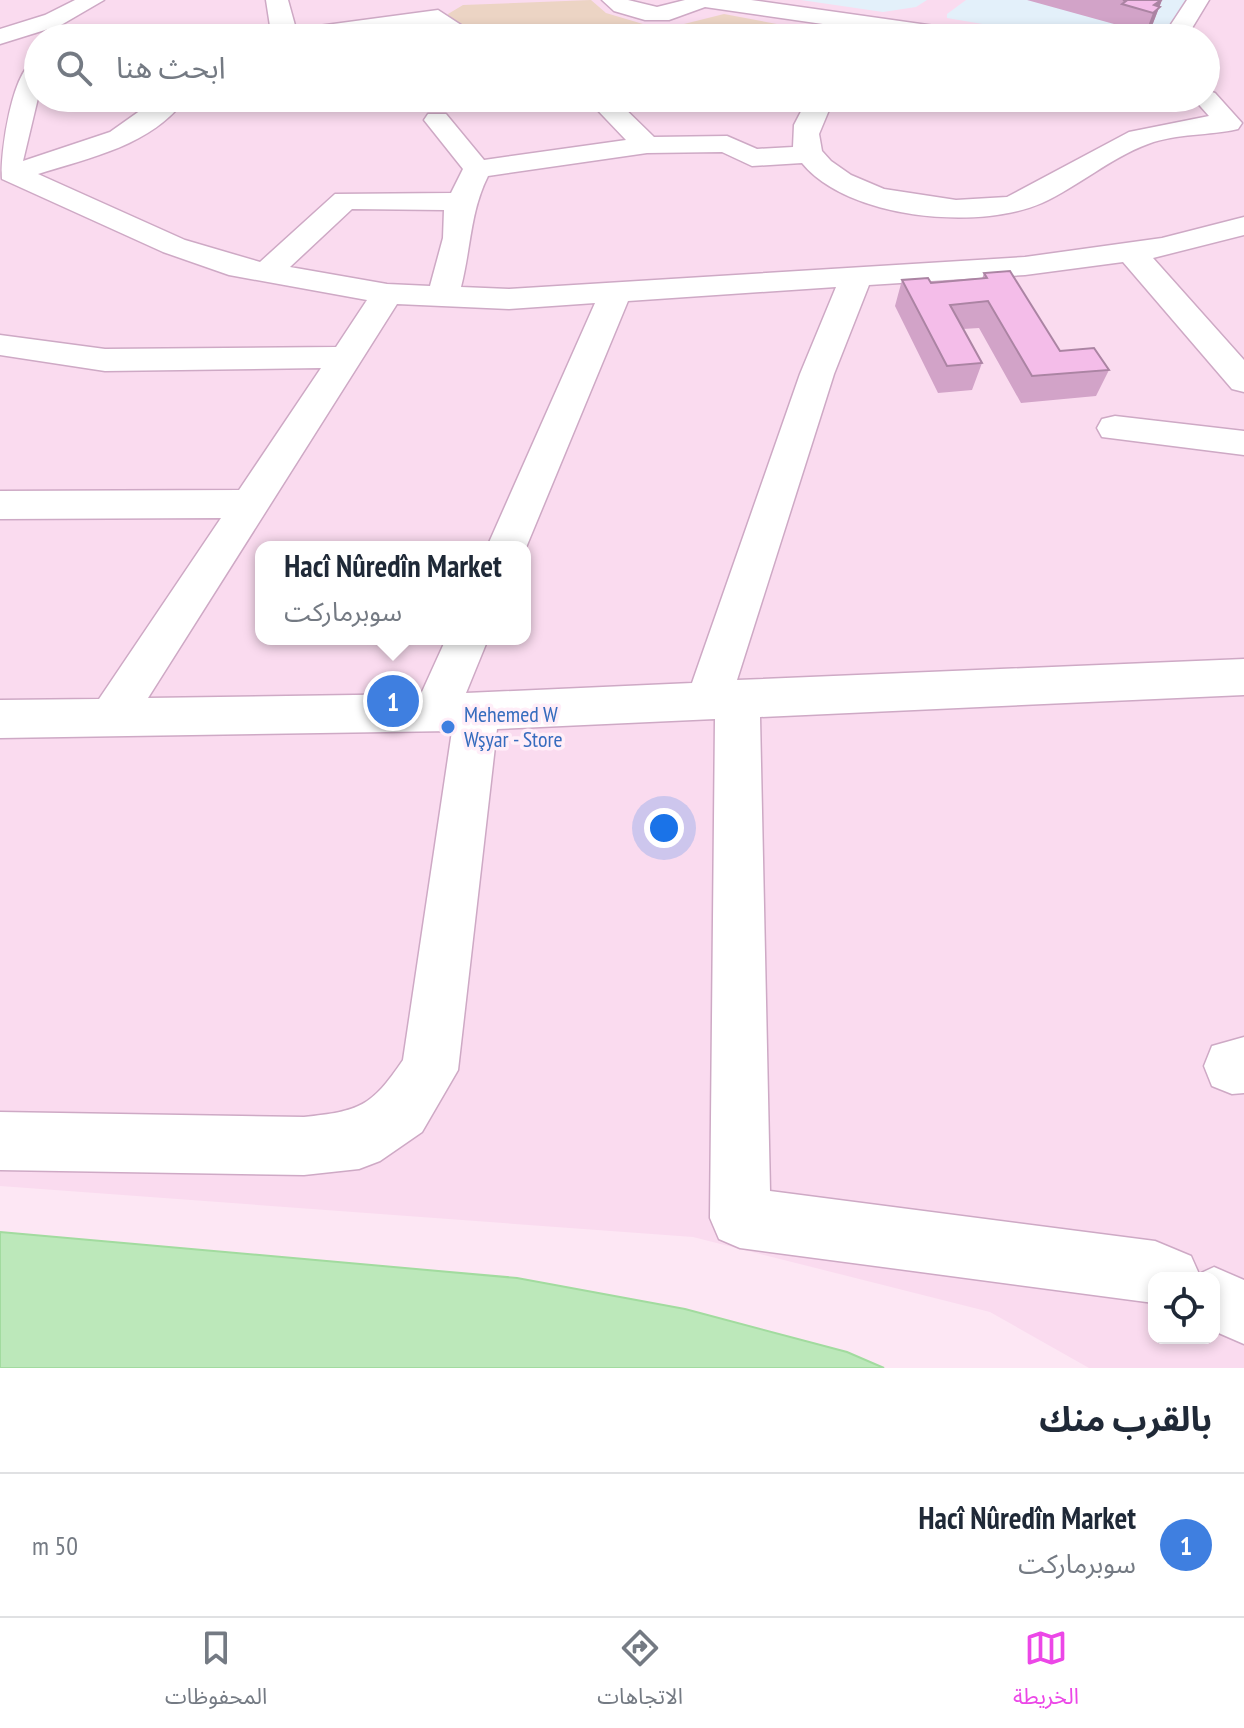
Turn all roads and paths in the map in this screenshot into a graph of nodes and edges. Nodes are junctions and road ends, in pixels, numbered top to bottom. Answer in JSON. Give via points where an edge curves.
{"nodes":[{"id":1,"x":93,"y":0,"type":"edge"},
{"id":2,"x":277,"y":0,"type":"edge"},
{"id":3,"x":613,"y":0,"type":"edge"},
{"id":4,"x":702,"y":0,"type":"edge"},
{"id":5,"x":1198,"y":0,"type":"edge"},
{"id":6,"x":939,"y":7,"type":"dead end"},
{"id":7,"x":437,"y":8,"type":"edge"},
{"id":8,"x":57,"y":24,"type":"edge"},
{"id":9,"x":282,"y":24,"type":"edge"},
{"id":10,"x":372,"y":24,"type":"edge"},
{"id":11,"x":454,"y":24,"type":"edge"},
{"id":12,"x":845,"y":24,"type":"edge"},
{"id":13,"x":917,"y":24,"type":"edge"},
{"id":14,"x":1183,"y":24,"type":"edge"},
{"id":15,"x":24,"y":33,"type":"edge"},
{"id":16,"x":0,"y":37,"type":"edge"},
{"id":17,"x":1220,"y":104,"type":"edge"},
{"id":18,"x":24,"y":107,"type":"edge"},
{"id":19,"x":160,"y":112,"type":"edge"},
{"id":20,"x":614,"y":112,"type":"edge"},
{"id":21,"x":815,"y":112,"type":"edge"},
{"id":22,"x":1239,"y":116,"type":"edge"},
{"id":23,"x":437,"y":120,"type":"dead end"},
{"id":24,"x":647,"y":145,"type":"junction"},
{"id":25,"x":807,"y":154,"type":"junction"},
{"id":26,"x":477,"y":169,"type":"junction"},
{"id":27,"x":12,"y":173,"type":"junction"},
{"id":28,"x":462,"y":202,"type":"junction"},
{"id":29,"x":953,"y":208,"type":"junction"},
{"id":30,"x":1244,"y":226,"type":"edge"},
{"id":31,"x":1131,"y":252,"type":"junction"},
{"id":32,"x":1025,"y":266,"type":"junction"},
{"id":33,"x":265,"y":274,"type":"junction"},
{"id":34,"x":856,"y":278,"type":"junction"},
{"id":35,"x":387,"y":294,"type":"junction"},
{"id":36,"x":615,"y":294,"type":"junction"},
{"id":37,"x":443,"y":298,"type":"junction"},
{"id":38,"x":0,"y":345,"type":"edge"},
{"id":39,"x":344,"y":357,"type":"junction"},
{"id":40,"x":1244,"y":381,"type":"edge"},
{"id":41,"x":1115,"y":428,"type":"dead end"},
{"id":42,"x":1244,"y":443,"type":"edge"},
{"id":43,"x":252,"y":504,"type":"junction"},
{"id":44,"x":0,"y":505,"type":"edge"},
{"id":45,"x":510,"y":541,"type":"edge"},
{"id":46,"x":466,"y":645,"type":"edge"},
{"id":47,"x":1244,"y":677,"type":"edge"},
{"id":48,"x":723,"y":698,"type":"junction"},
{"id":49,"x":456,"y":712,"type":"junction"},
{"id":50,"x":111,"y":718,"type":"junction"},
{"id":51,"x":0,"y":719,"type":"edge"},
{"id":52,"x":0,"y":1141,"type":"edge"},
{"id":53,"x":1155,"y":1272,"type":"edge"},
{"id":54,"x":1220,"y":1302,"type":"edge"},
{"id":55,"x":1244,"y":1312,"type":"edge"}],
"edges":[{"from":1,"to":8,"type":"street"},
{"from":2,"to":9,"type":"street"},
{"from":3,"to":4,"type":"street","via":[[654,13],[683,10]]},
{"from":4,"to":12,"type":"street"},
{"from":5,"to":14,"type":"street"},
{"from":6,"to":13,"type":"street"},
{"from":7,"to":10,"type":"street"},
{"from":7,"to":11,"type":"street"},
{"from":15,"to":16,"type":"street"},
{"from":17,"to":22,"type":"street"},
{"from":18,"to":27,"type":"street","via":[[9,150]]},
{"from":19,"to":27,"type":"street","via":[[134,132]]},
{"from":20,"to":24,"type":"street"},
{"from":21,"to":25,"type":"street","via":[[805,133]]},
{"from":22,"to":29,"type":"street","via":[[1147,135],[1002,207]]},
{"from":23,"to":26,"type":"street"},
{"from":24,"to":25,"type":"street","via":[[727,144],[752,158]]},
{"from":24,"to":26,"type":"street"},
{"from":25,"to":29,"type":"street","via":[[839,181],[864,193]]},
{"from":26,"to":28,"type":"street"},
{"from":27,"to":33,"type":"street","via":[[174,246]]},
{"from":28,"to":33,"type":"street","via":[[345,200]]},
{"from":28,"to":37,"type":"street"},
{"from":29,"to":32,"type":"street"},
{"from":30,"to":31,"type":"street"},
{"from":31,"to":32,"type":"street"},
{"from":31,"to":40,"type":"street"},
{"from":32,"to":34,"type":"street"},
{"from":33,"to":35,"type":"street"},
{"from":34,"to":36,"type":"street"},
{"from":34,"to":48,"type":"street","via":[[817,374]]},
{"from":35,"to":37,"type":"street"},
{"from":35,"to":39,"type":"street"},
{"from":36,"to":37,"type":"street"},
{"from":36,"to":45,"type":"street"},
{"from":38,"to":39,"type":"street","via":[[105,360]]},
{"from":39,"to":43,"type":"street"},
{"from":41,"to":42,"type":"street"},
{"from":43,"to":44,"type":"street"},
{"from":43,"to":50,"type":"street"},
{"from":46,"to":49,"type":"street"},
{"from":47,"to":48,"type":"street"},
{"from":48,"to":49,"type":"street"},
{"from":48,"to":53,"type":"street","via":[[740,1218]]},
{"from":49,"to":50,"type":"street"},
{"from":49,"to":52,"type":"street","via":[[430,1070],[402,1112],[359,1140],[304,1146]]},
{"from":50,"to":51,"type":"street"},
{"from":54,"to":55,"type":"street"}]}
